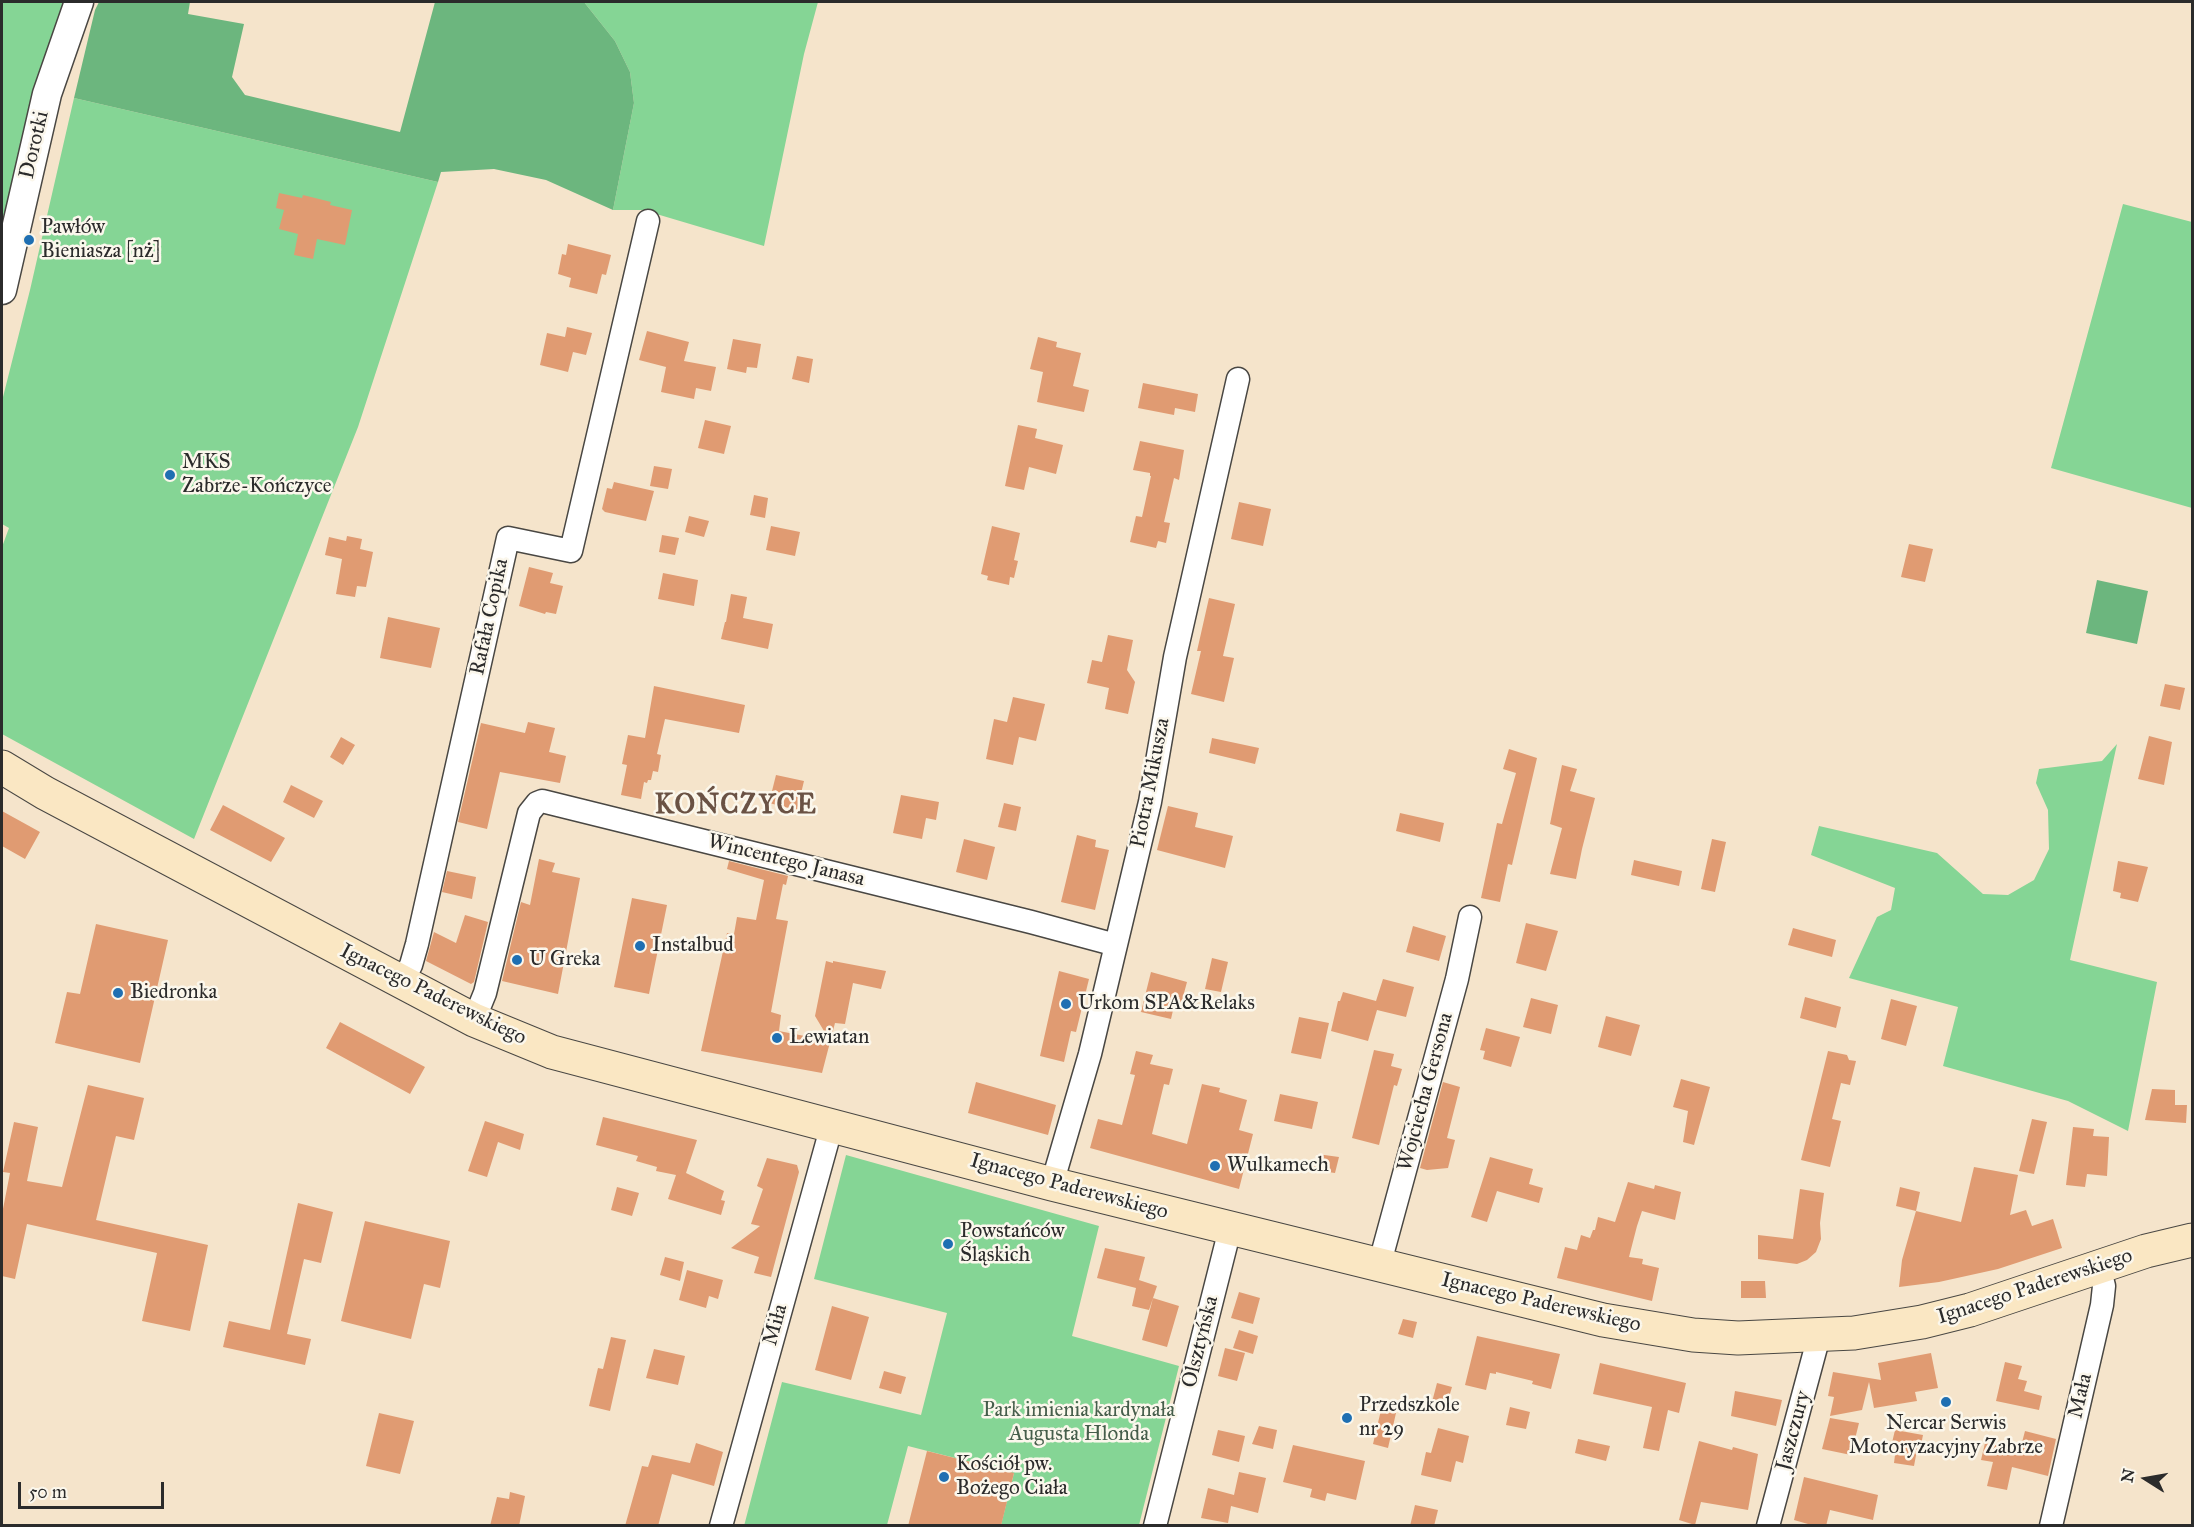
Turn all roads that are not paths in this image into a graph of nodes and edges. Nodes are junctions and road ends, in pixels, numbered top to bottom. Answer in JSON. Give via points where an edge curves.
{"nodes":[{"id":1,"x":79,"y":2,"type":"edge"},
{"id":2,"x":648,"y":221,"type":"dead end"},
{"id":3,"x":2,"y":290,"type":"edge"},
{"id":4,"x":1238,"y":379,"type":"dead end"},
{"id":5,"x":2,"y":767,"type":"edge"},
{"id":6,"x":1470,"y":917,"type":"dead end"},
{"id":7,"x":1116,"y":945,"type":"junction"},
{"id":8,"x":402,"y":982,"type":"junction"},
{"id":9,"x":474,"y":1020,"type":"junction"},
{"id":10,"x":832,"y":1125,"type":"junction"},
{"id":11,"x":1053,"y":1184,"type":"junction"},
{"id":12,"x":1230,"y":1229,"type":"junction"},
{"id":13,"x":2193,"y":1240,"type":"edge"},
{"id":14,"x":1380,"y":1266,"type":"junction"},
{"id":15,"x":2099,"y":1267,"type":"junction"},
{"id":16,"x":1819,"y":1336,"type":"junction"},
{"id":17,"x":721,"y":1526,"type":"edge"},
{"id":18,"x":1155,"y":1526,"type":"edge"},
{"id":19,"x":1768,"y":1526,"type":"edge"},
{"id":20,"x":2051,"y":1526,"type":"edge"}],
"edges":[{"from":1,"to":3,"type":"street","name":"Dorotki","via":[[47,94]]},
{"from":2,"to":8,"type":"street","name":"Rafała Copika","via":[[570,550],[508,538],[417,944]]},
{"from":4,"to":7,"type":"street","name":"Piotra Mikusza","via":[[1175,657],[1150,802]]},
{"from":5,"to":8,"type":"main road","name":"Ignacego Paderewskiego"},
{"from":6,"to":14,"type":"street","name":"Wojciecha Gersona"},
{"from":7,"to":9,"type":"street","name":"Wincentego Janasa","via":[[542,801],[530,813],[485,993]]},
{"from":7,"to":11,"type":"street","name":"Piotra Mikusza"},
{"from":8,"to":9,"type":"main road","name":"Ignacego Paderewskiego"},
{"from":9,"to":10,"type":"main road","name":"Ignacego Paderewskiego","via":[[552,1052]]},
{"from":10,"to":11,"type":"main road","name":"Ignacego Paderewskiego"},
{"from":10,"to":17,"type":"street","name":"Miła"},
{"from":11,"to":12,"type":"main road","name":"Ignacego Paderewskiego"},
{"from":12,"to":14,"type":"main road","name":"Ignacego Paderewskiego"},
{"from":12,"to":18,"type":"street","name":"Olsztyńska"},
{"from":13,"to":15,"type":"main road","name":"Ignacego Paderewskiego"},
{"from":14,"to":16,"type":"main road","name":"Ignacego Paderewskiego","via":[[1603,1320],[1670,1331],[1738,1338]]},
{"from":15,"to":16,"type":"main road","name":"Ignacego Paderewskiego","via":[[1946,1316]]},
{"from":15,"to":20,"type":"street","name":"Mała","via":[[2104,1286],[2102,1305]]},
{"from":16,"to":19,"type":"street","name":"Jaszczury"}]}
